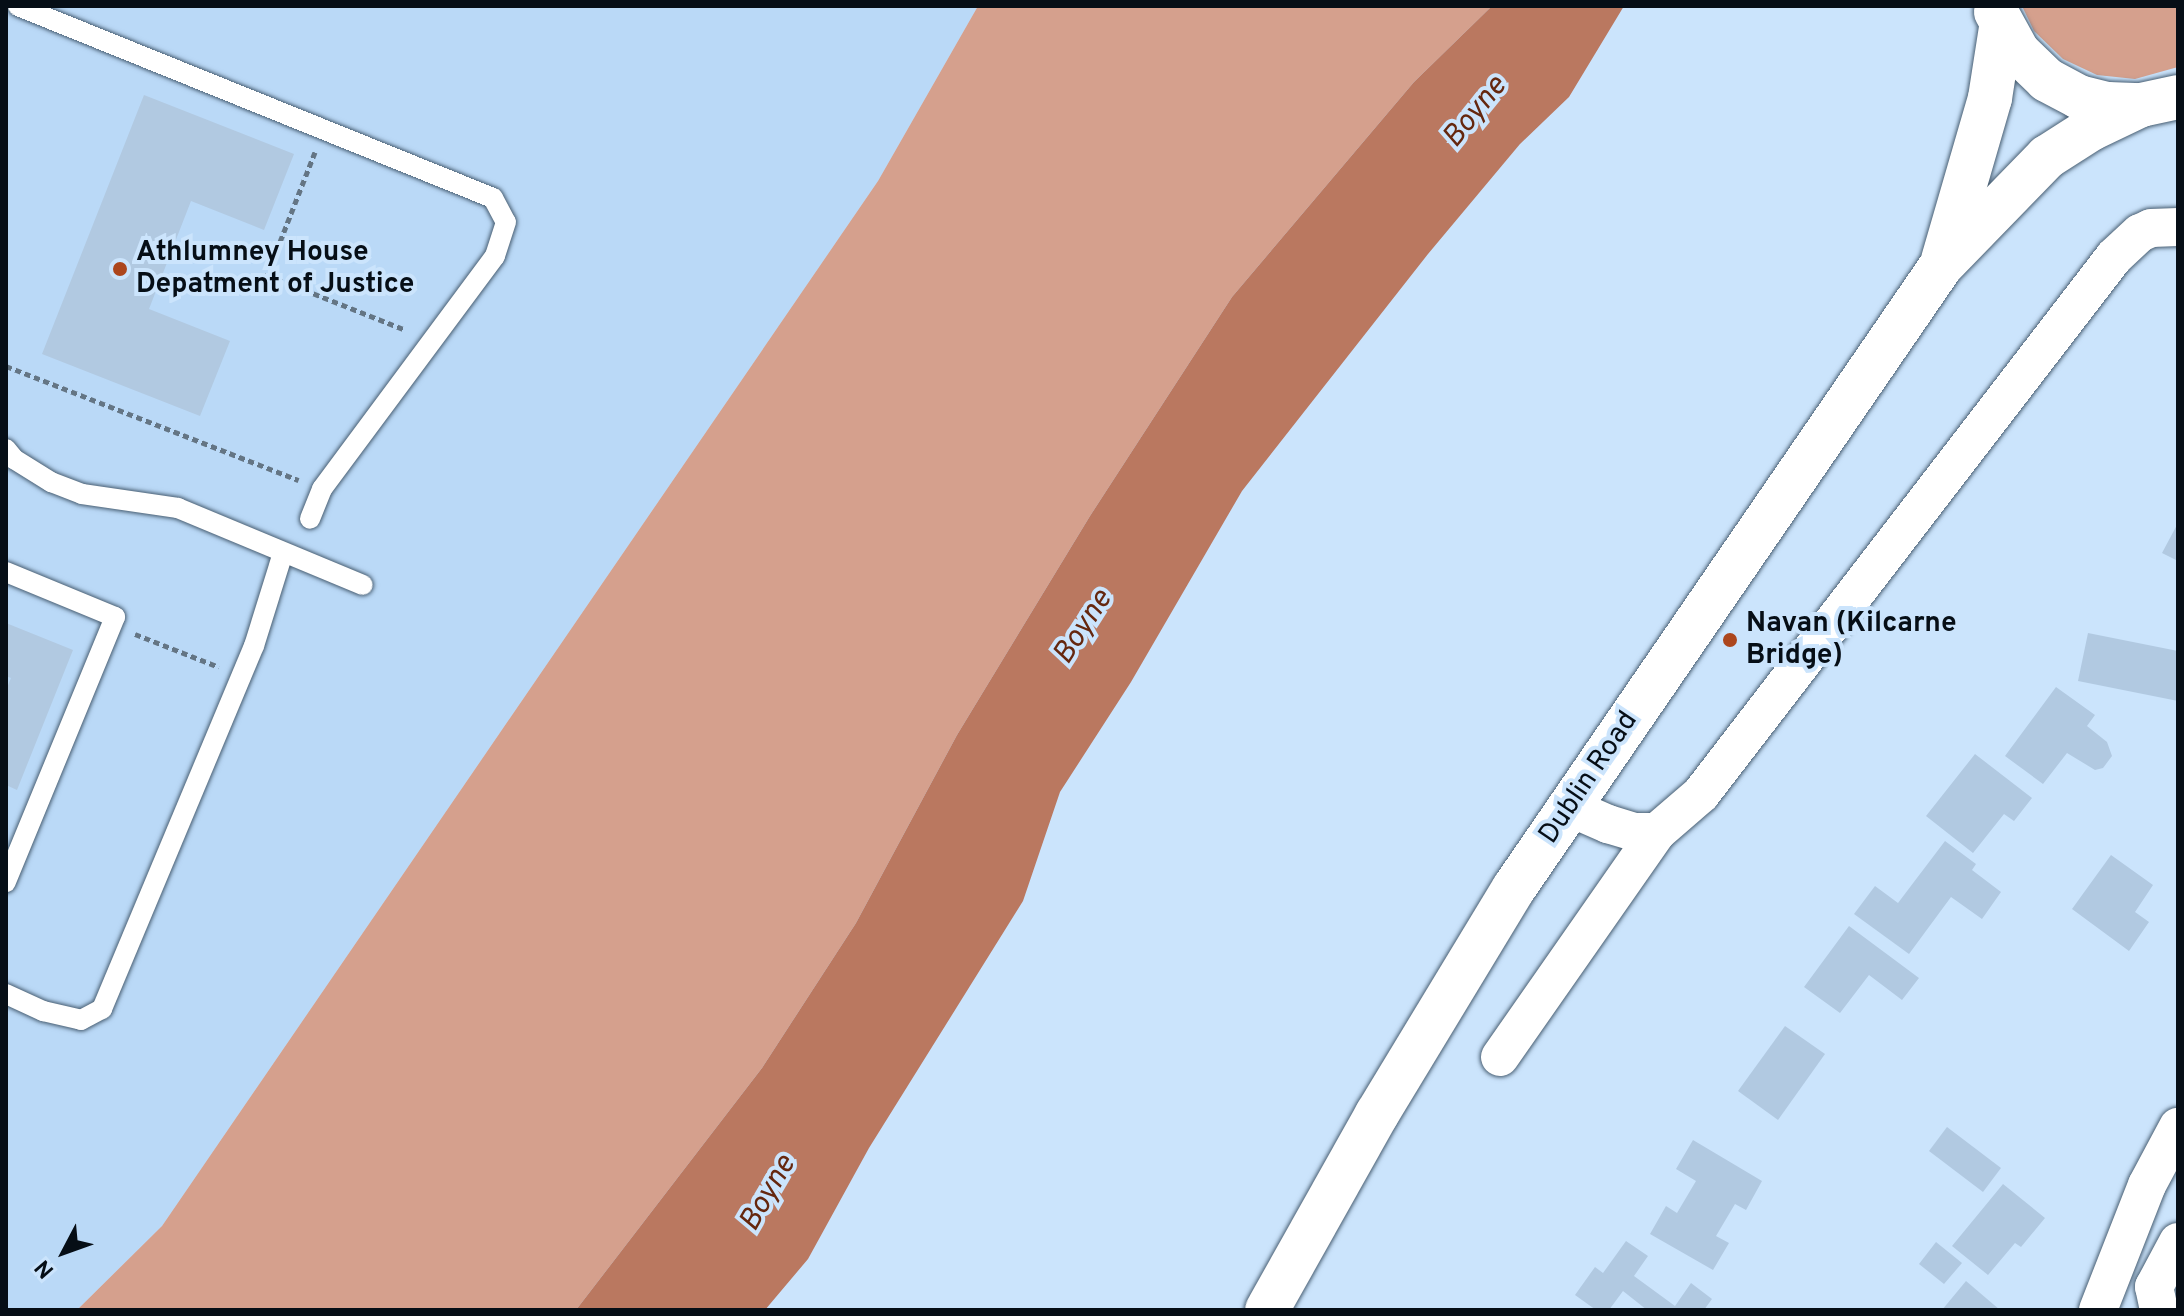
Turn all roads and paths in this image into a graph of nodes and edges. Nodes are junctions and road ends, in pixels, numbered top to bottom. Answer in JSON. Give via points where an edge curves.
{"nodes":[{"id":1,"x":18,"y":6,"type":"edge"},
{"id":2,"x":1998,"y":17,"type":"edge"},
{"id":3,"x":2160,"y":101,"type":"edge"},
{"id":4,"x":324,"y":129,"type":"junction"},
{"id":5,"x":2178,"y":227,"type":"edge"},
{"id":6,"x":1941,"y":266,"type":"junction"},
{"id":7,"x":432,"y":340,"type":"junction"},
{"id":8,"x":6,"y":366,"type":"edge"},
{"id":9,"x":6,"y":449,"type":"edge"},
{"id":10,"x":322,"y":489,"type":"junction"},
{"id":11,"x":310,"y":519,"type":"dead end"},
{"id":12,"x":283,"y":553,"type":"junction"},
{"id":13,"x":6,"y":572,"type":"edge"},
{"id":14,"x":363,"y":585,"type":"dead end"},
{"id":15,"x":112,"y":625,"type":"junction"},
{"id":16,"x":242,"y":676,"type":"junction"},
{"id":17,"x":1569,"y":807,"type":"junction"},
{"id":18,"x":1657,"y":832,"type":"junction"},
{"id":19,"x":6,"y":882,"type":"edge"},
{"id":20,"x":6,"y":994,"type":"edge"},
{"id":21,"x":1500,"y":1057,"type":"dead end"},
{"id":22,"x":2178,"y":1127,"type":"edge"},
{"id":23,"x":2178,"y":1242,"type":"edge"},
{"id":24,"x":1267,"y":1310,"type":"edge"},
{"id":25,"x":2098,"y":1310,"type":"edge"},
{"id":26,"x":2159,"y":1310,"type":"edge"}],
"edges":[{"from":1,"to":4,"type":"lane"},
{"from":2,"to":3,"type":"main road","via":[[2018,52],[2047,80],[2079,97],[2108,104]]},
{"from":2,"to":6,"type":"main road","via":[[1990,98]]},
{"from":3,"to":6,"type":"main road","via":[[2091,129],[2047,157]]},
{"from":4,"to":7,"type":"path","via":[[267,275]]},
{"from":4,"to":7,"type":"lane","via":[[493,198],[506,222],[495,256]]},
{"from":5,"to":18,"type":"street","via":[[2151,228],[2122,247],[1701,794]]},
{"from":6,"to":17,"type":"main road","name":"Dublin Road"},
{"from":7,"to":10,"type":"lane"},
{"from":8,"to":10,"type":"path"},
{"from":9,"to":12,"type":"lane","via":[[51,482],[82,494],[178,508]]},
{"from":10,"to":11,"type":"lane"},
{"from":12,"to":14,"type":"lane"},
{"from":12,"to":16,"type":"lane"},
{"from":13,"to":15,"type":"lane","via":[[115,617]]},
{"from":15,"to":16,"type":"path"},
{"from":15,"to":19,"type":"lane"},
{"from":16,"to":20,"type":"lane","via":[[102,1009],[81,1020]]},
{"from":17,"to":18,"type":"street","via":[[1635,832]]},
{"from":17,"to":24,"type":"main road","name":"Dublin Road","via":[[1385,1101]]},
{"from":18,"to":21,"type":"street"},
{"from":22,"to":25,"type":"street","via":[[2147,1185]]},
{"from":23,"to":26,"type":"street","via":[[2154,1287]]}]}
